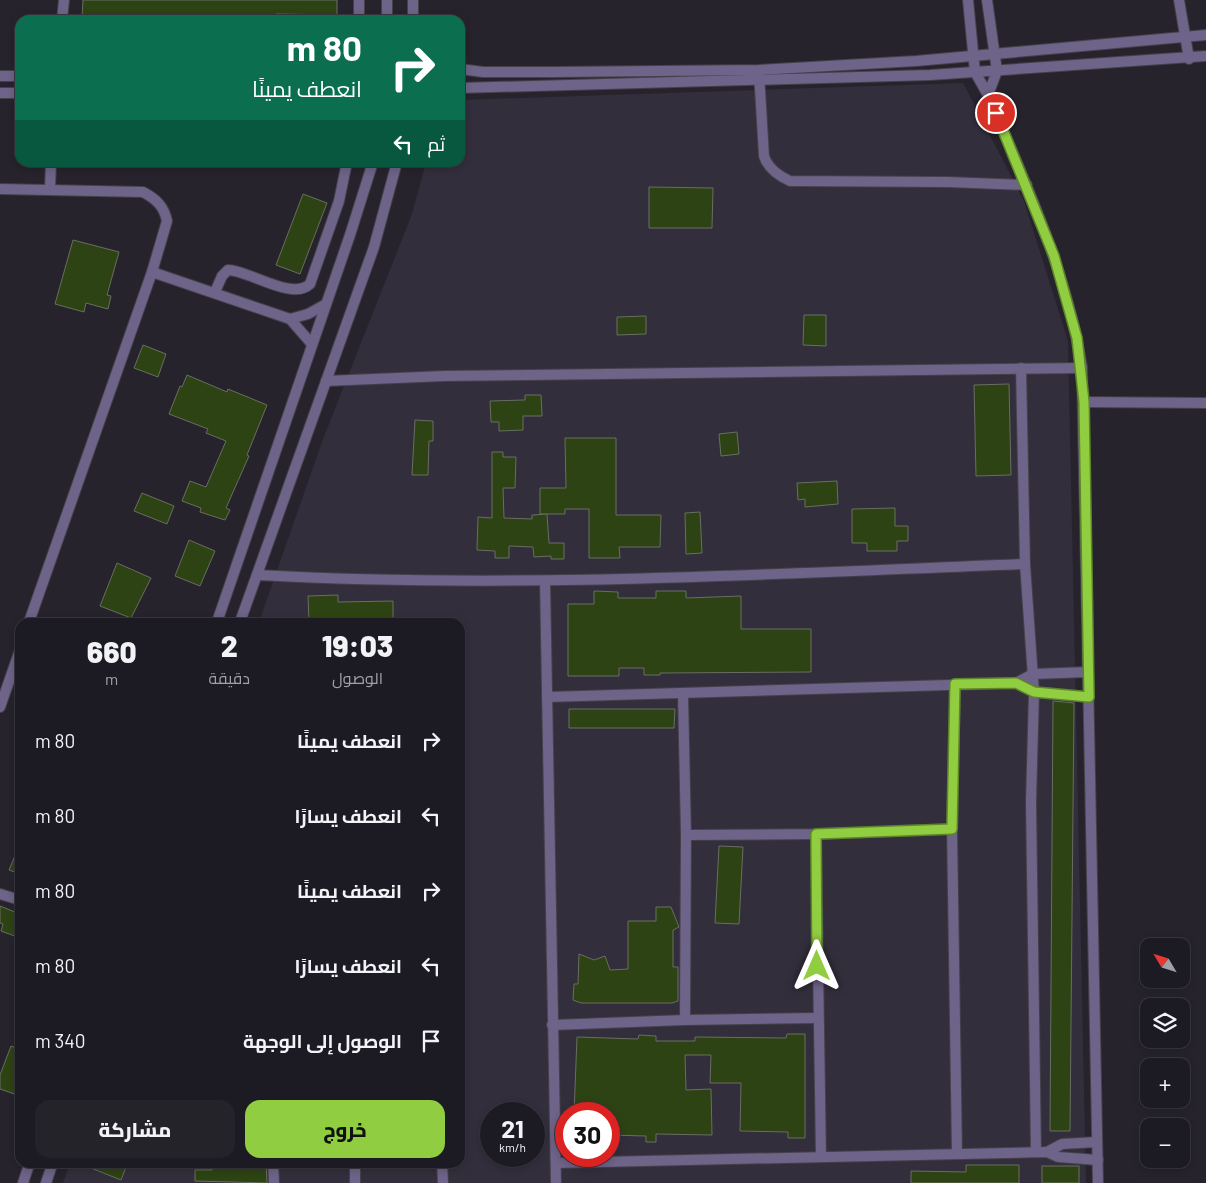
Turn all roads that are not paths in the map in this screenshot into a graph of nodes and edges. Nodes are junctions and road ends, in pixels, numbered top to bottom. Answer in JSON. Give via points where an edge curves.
{"nodes":[{"id":1,"x":64,"y":0,"type":"edge"},
{"id":2,"x":359,"y":0,"type":"edge"},
{"id":3,"x":387,"y":0,"type":"edge"},
{"id":4,"x":413,"y":0,"type":"edge"},
{"id":5,"x":968,"y":0,"type":"edge"},
{"id":6,"x":987,"y":0,"type":"edge"},
{"id":7,"x":1179,"y":0,"type":"edge"},
{"id":8,"x":62,"y":15,"type":"edge"},
{"id":9,"x":359,"y":15,"type":"edge"},
{"id":10,"x":387,"y":15,"type":"edge"},
{"id":11,"x":413,"y":15,"type":"edge"},
{"id":12,"x":1206,"y":35,"type":"edge"},
{"id":13,"x":1184,"y":36,"type":"junction"},
{"id":14,"x":996,"y":55,"type":"junction"},
{"id":15,"x":974,"y":56,"type":"junction"},
{"id":16,"x":1206,"y":56,"type":"edge"},
{"id":17,"x":1188,"y":58,"type":"junction"},
{"id":18,"x":465,"y":70,"type":"edge"},
{"id":19,"x":648,"y":70,"type":"junction"},
{"id":20,"x":758,"y":70,"type":"junction"},
{"id":21,"x":997,"y":71,"type":"junction"},
{"id":22,"x":975,"y":72,"type":"junction"},
{"id":23,"x":0,"y":76,"type":"edge"},
{"id":24,"x":15,"y":76,"type":"edge"},
{"id":25,"x":760,"y":80,"type":"junction"},
{"id":26,"x":646,"y":83,"type":"junction"},
{"id":27,"x":465,"y":88,"type":"edge"},
{"id":28,"x":0,"y":93,"type":"edge"},
{"id":29,"x":15,"y":93,"type":"edge"},
{"id":30,"x":988,"y":95,"type":"junction"},
{"id":31,"x":51,"y":167,"type":"edge"},
{"id":32,"x":346,"y":167,"type":"edge"},
{"id":33,"x":371,"y":167,"type":"edge"},
{"id":34,"x":396,"y":167,"type":"edge"},
{"id":35,"x":1026,"y":185,"type":"junction"},
{"id":36,"x":50,"y":188,"type":"junction"},
{"id":37,"x":0,"y":189,"type":"edge"},
{"id":38,"x":152,"y":272,"type":"junction"},
{"id":39,"x":215,"y":292,"type":"junction"},
{"id":40,"x":326,"y":304,"type":"junction"},
{"id":41,"x":290,"y":319,"type":"junction"},
{"id":42,"x":311,"y":343,"type":"junction"},
{"id":43,"x":1021,"y":368,"type":"junction"},
{"id":44,"x":1082,"y":368,"type":"junction"},
{"id":45,"x":326,"y":380,"type":"junction"},
{"id":46,"x":1084,"y":402,"type":"junction"},
{"id":47,"x":1206,"y":403,"type":"edge"},
{"id":48,"x":1025,"y":564,"type":"junction"},
{"id":49,"x":257,"y":575,"type":"junction"},
{"id":50,"x":545,"y":582,"type":"junction"},
{"id":51,"x":30,"y":618,"type":"edge"},
{"id":52,"x":218,"y":618,"type":"edge"},
{"id":53,"x":241,"y":618,"type":"edge"},
{"id":54,"x":15,"y":664,"type":"edge"},
{"id":55,"x":1088,"y":672,"type":"junction"},
{"id":56,"x":1033,"y":674,"type":"junction"},
{"id":57,"x":1016,"y":683,"type":"junction"},
{"id":58,"x":955,"y":684,"type":"junction"},
{"id":59,"x":1034,"y":692,"type":"junction"},
{"id":60,"x":683,"y":694,"type":"junction"},
{"id":61,"x":547,"y":697,"type":"junction"},
{"id":62,"x":1089,"y":697,"type":"junction"},
{"id":63,"x":0,"y":707,"type":"edge"},
{"id":64,"x":952,"y":829,"type":"junction"},
{"id":65,"x":816,"y":834,"type":"junction"},
{"id":66,"x":686,"y":835,"type":"junction"},
{"id":67,"x":0,"y":894,"type":"edge"},
{"id":68,"x":15,"y":898,"type":"edge"},
{"id":69,"x":817,"y":1018,"type":"junction"},
{"id":70,"x":685,"y":1020,"type":"junction"},
{"id":71,"x":552,"y":1025,"type":"junction"},
{"id":72,"x":555,"y":1129,"type":"edge"},
{"id":73,"x":1098,"y":1142,"type":"junction"},
{"id":74,"x":1042,"y":1152,"type":"junction"},
{"id":75,"x":957,"y":1154,"type":"junction"},
{"id":76,"x":821,"y":1157,"type":"junction"},
{"id":77,"x":1098,"y":1160,"type":"junction"},
{"id":78,"x":620,"y":1162,"type":"edge"},
{"id":79,"x":556,"y":1167,"type":"edge"},
{"id":80,"x":28,"y":1168,"type":"edge"},
{"id":81,"x":51,"y":1168,"type":"edge"},
{"id":82,"x":273,"y":1168,"type":"edge"},
{"id":83,"x":355,"y":1168,"type":"edge"},
{"id":84,"x":442,"y":1168,"type":"edge"},
{"id":85,"x":23,"y":1183,"type":"edge"},
{"id":86,"x":46,"y":1183,"type":"edge"},
{"id":87,"x":274,"y":1183,"type":"edge"},
{"id":88,"x":355,"y":1183,"type":"edge"},
{"id":89,"x":443,"y":1183,"type":"edge"},
{"id":90,"x":556,"y":1183,"type":"edge"},
{"id":91,"x":1098,"y":1183,"type":"edge"}],
"edges":[{"from":1,"to":8,"type":"street"},
{"from":2,"to":9,"type":"street"},
{"from":3,"to":10,"type":"street"},
{"from":4,"to":11,"type":"street"},
{"from":5,"to":15,"type":"street"},
{"from":6,"to":14,"type":"street"},
{"from":7,"to":13,"type":"street"},
{"from":12,"to":13,"type":"street"},
{"from":13,"to":14,"type":"street"},
{"from":13,"to":17,"type":"street"},
{"from":14,"to":15,"type":"street"},
{"from":14,"to":21,"type":"street"},
{"from":15,"to":20,"type":"street"},
{"from":15,"to":22,"type":"street"},
{"from":16,"to":17,"type":"street"},
{"from":17,"to":21,"type":"street"},
{"from":18,"to":19,"type":"street"},
{"from":19,"to":20,"type":"street"},
{"from":19,"to":26,"type":"street"},
{"from":20,"to":25,"type":"street"},
{"from":21,"to":22,"type":"street"},
{"from":21,"to":30,"type":"street"},
{"from":22,"to":25,"type":"street"},
{"from":22,"to":30,"type":"street"},
{"from":23,"to":24,"type":"street"},
{"from":25,"to":26,"type":"street"},
{"from":25,"to":35,"type":"street","via":[[764,156],[781,177],[790,181]]},
{"from":26,"to":27,"type":"street"},
{"from":28,"to":29,"type":"street"},
{"from":30,"to":35,"type":"street"},
{"from":31,"to":36,"type":"street"},
{"from":32,"to":39,"type":"street","via":[[339,201],[310,284],[304,289],[291,290],[228,270]]},
{"from":33,"to":40,"type":"street"},
{"from":34,"to":45,"type":"street","via":[[374,247]]},
{"from":35,"to":44,"type":"street","via":[[1069,303]]},
{"from":36,"to":37,"type":"street"},
{"from":36,"to":38,"type":"street","via":[[143,192],[159,202],[167,221]]},
{"from":38,"to":39,"type":"street"},
{"from":38,"to":51,"type":"street"},
{"from":39,"to":41,"type":"street"},
{"from":40,"to":41,"type":"street"},
{"from":40,"to":42,"type":"street"},
{"from":41,"to":42,"type":"street"},
{"from":42,"to":52,"type":"street"},
{"from":43,"to":44,"type":"street"},
{"from":43,"to":45,"type":"street"},
{"from":43,"to":48,"type":"street"},
{"from":44,"to":46,"type":"street"},
{"from":45,"to":49,"type":"street"},
{"from":46,"to":47,"type":"street"},
{"from":46,"to":55,"type":"street"},
{"from":48,"to":50,"type":"street"},
{"from":48,"to":56,"type":"street"},
{"from":49,"to":50,"type":"street","via":[[346,580]]},
{"from":49,"to":53,"type":"street"},
{"from":50,"to":61,"type":"street"},
{"from":54,"to":63,"type":"street"},
{"from":55,"to":56,"type":"street"},
{"from":55,"to":62,"type":"street"},
{"from":56,"to":57,"type":"street"},
{"from":56,"to":59,"type":"street"},
{"from":57,"to":58,"type":"street"},
{"from":57,"to":59,"type":"street"},
{"from":58,"to":60,"type":"street"},
{"from":58,"to":64,"type":"street"},
{"from":59,"to":62,"type":"street"},
{"from":59,"to":74,"type":"street","via":[[1032,802]]},
{"from":60,"to":61,"type":"street"},
{"from":60,"to":66,"type":"street"},
{"from":61,"to":71,"type":"street"},
{"from":62,"to":73,"type":"street"},
{"from":64,"to":65,"type":"street"},
{"from":64,"to":75,"type":"street"},
{"from":65,"to":66,"type":"street"},
{"from":65,"to":69,"type":"street"},
{"from":66,"to":70,"type":"street"},
{"from":67,"to":68,"type":"street"},
{"from":69,"to":70,"type":"street"},
{"from":69,"to":76,"type":"street"},
{"from":70,"to":71,"type":"street"},
{"from":71,"to":72,"type":"street"},
{"from":73,"to":74,"type":"street","via":[[1062,1144]]},
{"from":73,"to":77,"type":"street"},
{"from":74,"to":75,"type":"street"},
{"from":74,"to":77,"type":"street","via":[[1058,1157]]},
{"from":75,"to":76,"type":"street"},
{"from":76,"to":78,"type":"street"},
{"from":77,"to":91,"type":"street"},
{"from":79,"to":90,"type":"street"},
{"from":80,"to":85,"type":"street"},
{"from":81,"to":86,"type":"street"},
{"from":82,"to":87,"type":"street"},
{"from":83,"to":88,"type":"street"},
{"from":84,"to":89,"type":"street"}]}
